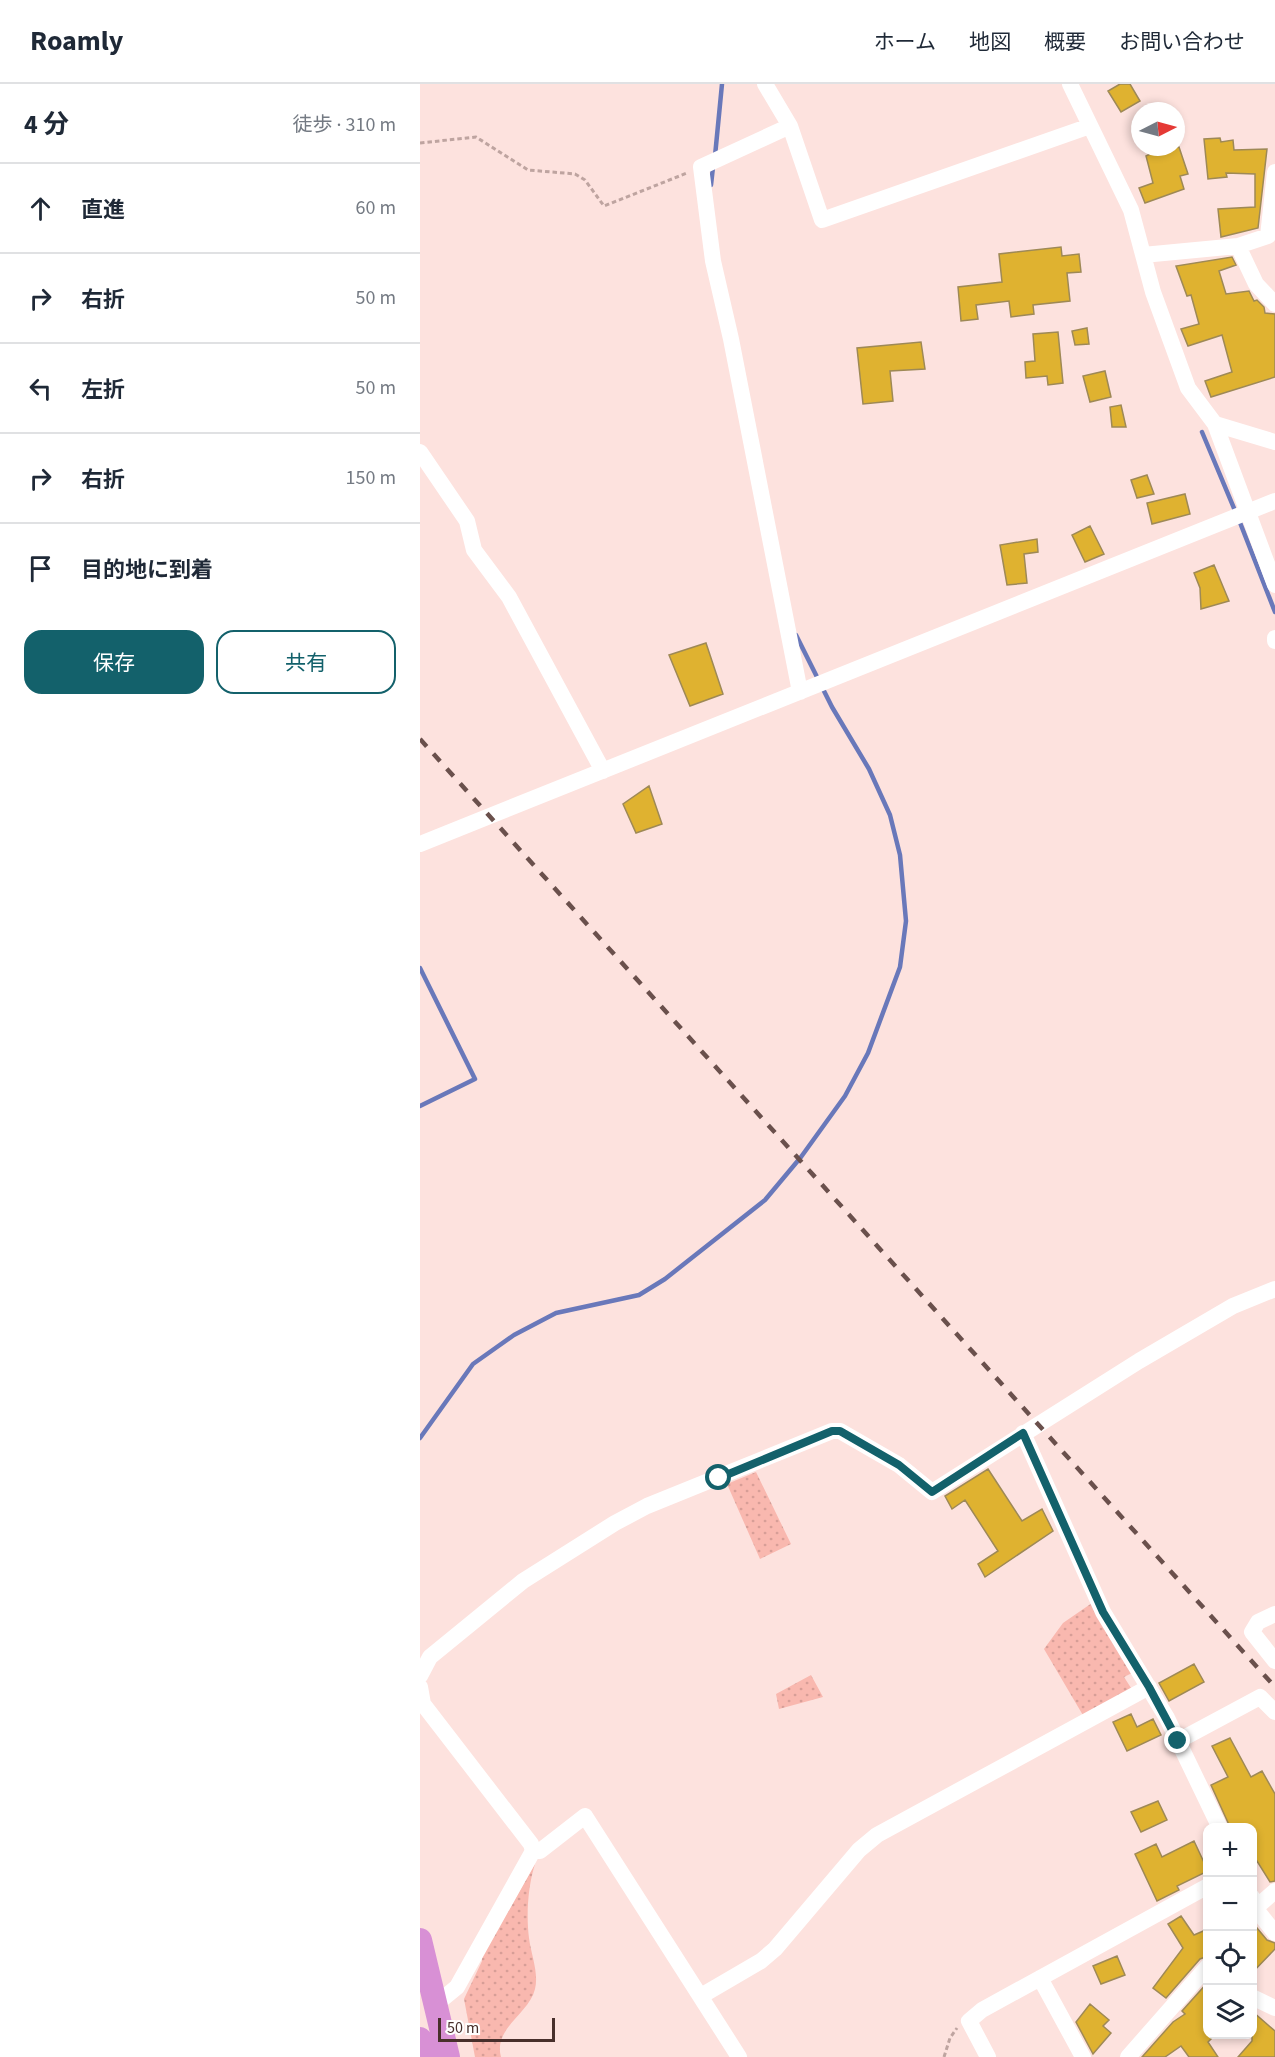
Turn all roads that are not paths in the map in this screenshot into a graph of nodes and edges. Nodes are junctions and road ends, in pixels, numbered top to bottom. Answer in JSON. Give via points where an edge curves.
{"nodes":[{"id":1,"x":765,"y":84,"type":"edge"},
{"id":2,"x":1070,"y":84,"type":"edge"},
{"id":3,"x":790,"y":126,"type":"junction"},
{"id":4,"x":1090,"y":126,"type":"junction"},
{"id":5,"x":1275,"y":172,"type":"edge"},
{"id":6,"x":1238,"y":246,"type":"junction"},
{"id":7,"x":1143,"y":255,"type":"junction"},
{"id":8,"x":1275,"y":304,"type":"edge"},
{"id":9,"x":1215,"y":424,"type":"junction"},
{"id":10,"x":1275,"y":442,"type":"edge"},
{"id":11,"x":420,"y":452,"type":"edge"},
{"id":12,"x":1275,"y":501,"type":"edge"},
{"id":13,"x":1241,"y":513,"type":"junction"},
{"id":14,"x":1275,"y":585,"type":"edge"},
{"id":15,"x":803,"y":691,"type":"junction"},
{"id":16,"x":603,"y":771,"type":"junction"},
{"id":17,"x":420,"y":844,"type":"edge"},
{"id":18,"x":1275,"y":1289,"type":"edge"},
{"id":19,"x":1023,"y":1433,"type":"junction"},
{"id":20,"x":1275,"y":1614,"type":"edge"},
{"id":21,"x":1275,"y":1661,"type":"edge"},
{"id":22,"x":420,"y":1676,"type":"edge"},
{"id":23,"x":420,"y":1687,"type":"edge"},
{"id":24,"x":1149,"y":1687,"type":"junction"},
{"id":25,"x":1275,"y":1712,"type":"edge"},
{"id":26,"x":1178,"y":1741,"type":"junction"},
{"id":27,"x":1218,"y":1823,"type":"edge"},
{"id":28,"x":533,"y":1851,"type":"junction"},
{"id":29,"x":1203,"y":1889,"type":"edge"},
{"id":30,"x":1275,"y":1891,"type":"edge"},
{"id":31,"x":1257,"y":1903,"type":"edge"},
{"id":32,"x":1257,"y":1909,"type":"edge"},
{"id":33,"x":1275,"y":1933,"type":"edge"},
{"id":34,"x":420,"y":1940,"type":"edge"},
{"id":35,"x":1203,"y":1972,"type":"edge"},
{"id":36,"x":1040,"y":1978,"type":"junction"},
{"id":37,"x":701,"y":1996,"type":"junction"},
{"id":38,"x":1257,"y":1999,"type":"edge"},
{"id":39,"x":1274,"y":2005,"type":"edge"},
{"id":40,"x":432,"y":2020,"type":"edge"},
{"id":41,"x":420,"y":2039,"type":"edge"},
{"id":42,"x":424,"y":2057,"type":"edge"},
{"id":43,"x":448,"y":2057,"type":"edge"},
{"id":44,"x":739,"y":2057,"type":"edge"},
{"id":45,"x":988,"y":2057,"type":"edge"},
{"id":46,"x":1083,"y":2057,"type":"edge"},
{"id":47,"x":1128,"y":2057,"type":"edge"}],
"edges":[{"from":1,"to":3,"type":"street"},
{"from":2,"to":4,"type":"street"},
{"from":3,"to":4,"type":"street","via":[[822,220]]},
{"from":3,"to":15,"type":"street","via":[[701,167],[713,261]]},
{"from":4,"to":7,"type":"street","via":[[1131,210]]},
{"from":5,"to":6,"type":"street","via":[[1268,236]]},
{"from":6,"to":7,"type":"street"},
{"from":6,"to":8,"type":"street","via":[[1256,284]]},
{"from":7,"to":9,"type":"street","via":[[1188,388]]},
{"from":9,"to":10,"type":"street"},
{"from":9,"to":13,"type":"street"},
{"from":11,"to":16,"type":"street","via":[[467,521],[474,550],[509,597]]},
{"from":12,"to":13,"type":"street"},
{"from":13,"to":14,"type":"street"},
{"from":13,"to":15,"type":"street"},
{"from":15,"to":16,"type":"street"},
{"from":16,"to":17,"type":"street"},
{"from":18,"to":19,"type":"street","via":[[1233,1306]]},
{"from":19,"to":22,"type":"street","via":[[932,1492],[899,1465],[840,1431],[832,1431],[672,1495],[615,1524],[523,1581],[430,1657]]},
{"from":19,"to":24,"type":"street","via":[[1103,1612]]},
{"from":20,"to":21,"type":"street","via":[[1258,1622],[1252,1632]]},
{"from":23,"to":28,"type":"street","via":[[423,1704]]},
{"from":24,"to":26,"type":"street"},
{"from":24,"to":37,"type":"street","via":[[877,1835],[859,1850],[775,1949]]},
{"from":25,"to":26,"type":"street","via":[[1260,1697]]},
{"from":26,"to":27,"type":"street"},
{"from":28,"to":37,"type":"street","via":[[540,1851],[585,1816]]},
{"from":28,"to":40,"type":"street","via":[[457,1987]]},
{"from":29,"to":36,"type":"street"},
{"from":30,"to":31,"type":"street"},
{"from":32,"to":33,"type":"street"},
{"from":34,"to":40,"type":"highway"},
{"from":35,"to":47,"type":"street"},
{"from":36,"to":45,"type":"street","via":[[969,2021]]},
{"from":36,"to":46,"type":"street"},
{"from":37,"to":44,"type":"street"},
{"from":38,"to":39,"type":"street"},
{"from":40,"to":43,"type":"highway"},
{"from":41,"to":42,"type":"highway"}]}
